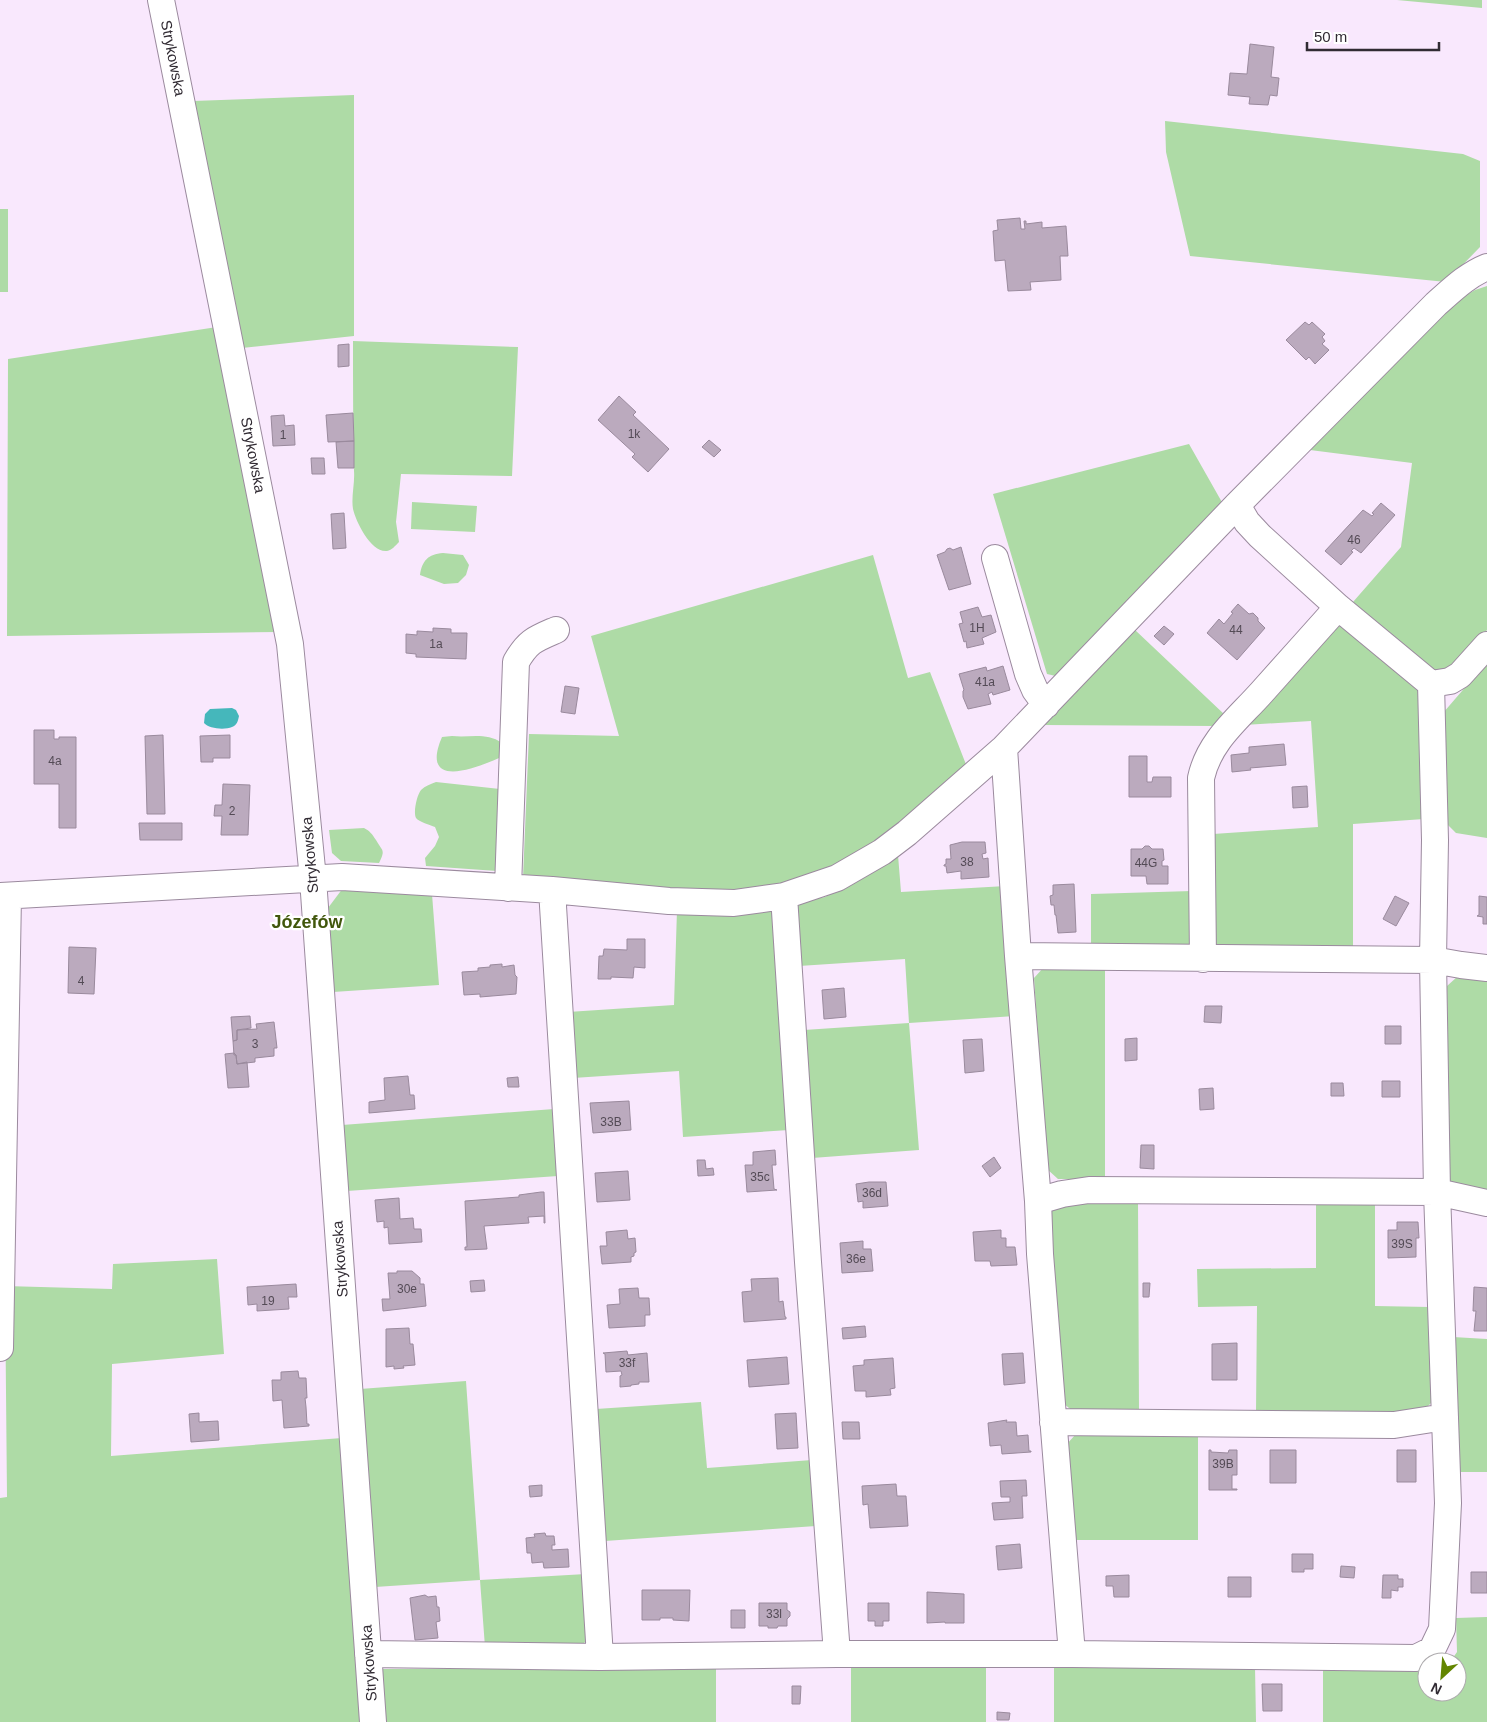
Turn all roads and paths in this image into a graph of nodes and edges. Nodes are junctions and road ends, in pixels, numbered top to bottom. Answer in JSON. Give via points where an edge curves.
{"nodes":[{"id":1,"x":161,"y":0,"type":"edge"},
{"id":2,"x":1487,"y":267,"type":"edge"},
{"id":3,"x":1237,"y":504,"type":"junction"},
{"id":4,"x":995,"y":558,"type":"dead end"},
{"id":5,"x":1338,"y":607,"type":"junction"},
{"id":6,"x":556,"y":630,"type":"dead end"},
{"id":7,"x":1487,"y":645,"type":"edge"},
{"id":8,"x":1431,"y":684,"type":"junction"},
{"id":9,"x":1046,"y":705,"type":"junction"},
{"id":10,"x":1004,"y":748,"type":"junction"},
{"id":11,"x":313,"y":879,"type":"junction"},
{"id":12,"x":508,"y":888,"type":"junction"},
{"id":13,"x":552,"y":890,"type":"junction"},
{"id":14,"x":4,"y":896,"type":"edge"},
{"id":15,"x":784,"y":896,"type":"junction"},
{"id":16,"x":1018,"y":956,"type":"junction"},
{"id":17,"x":1203,"y":958,"type":"junction"},
{"id":18,"x":1432,"y":960,"type":"junction"},
{"id":19,"x":1487,"y":968,"type":"edge"},
{"id":20,"x":1437,"y":1192,"type":"junction"},
{"id":21,"x":1038,"y":1201,"type":"junction"},
{"id":22,"x":1487,"y":1203,"type":"edge"},
{"id":23,"x":0,"y":1348,"type":"edge"},
{"id":24,"x":1445,"y":1417,"type":"junction"},
{"id":25,"x":1054,"y":1422,"type":"junction"},
{"id":26,"x":368,"y":1654,"type":"junction"},
{"id":27,"x":837,"y":1654,"type":"junction"},
{"id":28,"x":1072,"y":1654,"type":"junction"},
{"id":29,"x":600,"y":1657,"type":"junction"},
{"id":30,"x":373,"y":1722,"type":"edge"}],
"edges":[{"from":1,"to":11,"type":"street","name":"Strykowska","via":[[290,644]]},
{"from":2,"to":3,"type":"street","via":[[1475,272],[1436,304]]},
{"from":3,"to":5,"type":"street","via":[[1260,536]]},
{"from":3,"to":9,"type":"street"},
{"from":4,"to":9,"type":"street","via":[[1028,674]]},
{"from":5,"to":8,"type":"street"},
{"from":5,"to":17,"type":"street","via":[[1222,733],[1208,755],[1201,778]]},
{"from":6,"to":12,"type":"street","via":[[531,642],[516,662]]},
{"from":7,"to":8,"type":"street","via":[[1460,675],[1450,681]]},
{"from":8,"to":18,"type":"street"},
{"from":9,"to":10,"type":"street"},
{"from":10,"to":15,"type":"street","via":[[882,852],[837,878]]},
{"from":10,"to":16,"type":"street"},
{"from":11,"to":12,"type":"street","via":[[387,879]]},
{"from":11,"to":14,"type":"street"},
{"from":11,"to":26,"type":"street","name":"Strykowska"},
{"from":12,"to":13,"type":"street"},
{"from":13,"to":15,"type":"street","via":[[734,903]]},
{"from":13,"to":29,"type":"street"},
{"from":14,"to":23,"type":"street"},
{"from":15,"to":27,"type":"street"},
{"from":16,"to":17,"type":"street"},
{"from":16,"to":21,"type":"street"},
{"from":17,"to":18,"type":"street"},
{"from":18,"to":19,"type":"street"},
{"from":18,"to":20,"type":"street"},
{"from":20,"to":21,"type":"street","via":[[1089,1190]]},
{"from":20,"to":22,"type":"street"},
{"from":20,"to":24,"type":"street"},
{"from":21,"to":25,"type":"street"},
{"from":24,"to":25,"type":"street","via":[[1394,1425]]},
{"from":24,"to":28,"type":"street","via":[[1448,1503],[1444,1605],[1442,1628],[1432,1650],[1416,1658]]},
{"from":25,"to":28,"type":"street"},
{"from":26,"to":29,"type":"street"},
{"from":26,"to":30,"type":"street","name":"Strykowska"},
{"from":27,"to":28,"type":"street"},
{"from":27,"to":29,"type":"street"}]}
